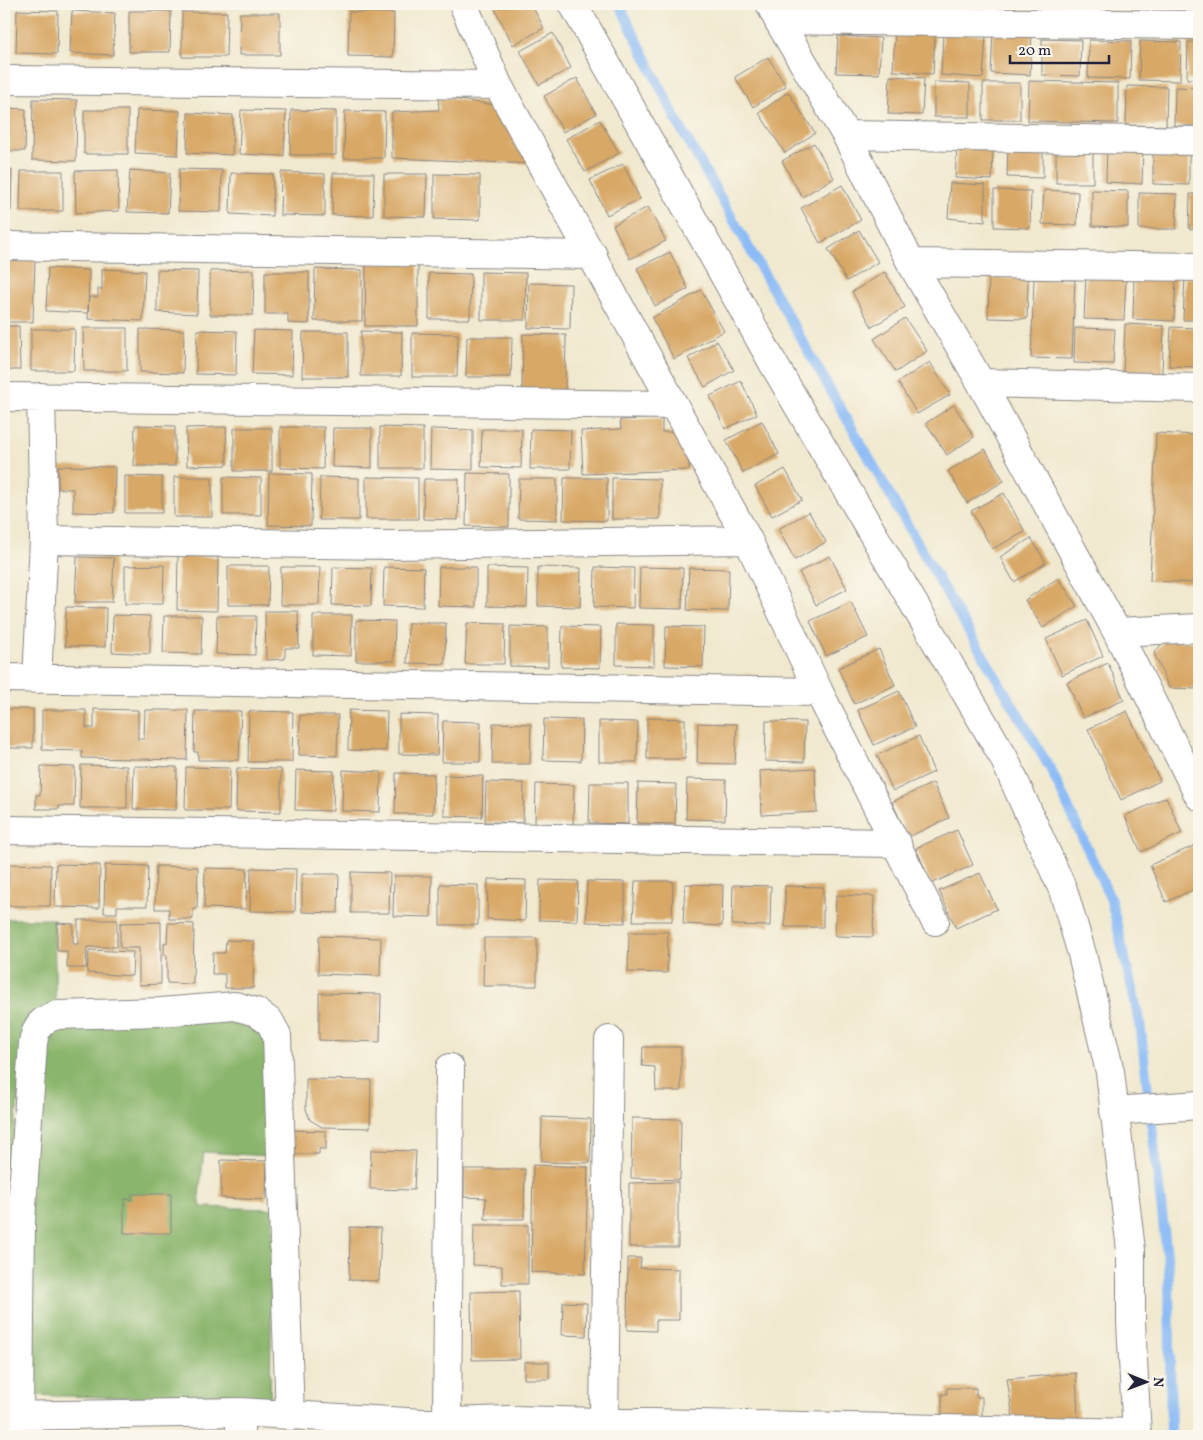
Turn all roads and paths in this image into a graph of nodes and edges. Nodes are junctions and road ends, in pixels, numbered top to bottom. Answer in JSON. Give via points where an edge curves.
{"nodes":[{"id":1,"x":573,"y":4,"type":"edge"},
{"id":2,"x":464,"y":6,"type":"dead end"},
{"id":3,"x":774,"y":12,"type":"edge"},
{"id":4,"x":1199,"y":25,"type":"edge"},
{"id":5,"x":4,"y":80,"type":"edge"},
{"id":6,"x":498,"y":85,"type":"junction"},
{"id":7,"x":846,"y":135,"type":"junction"},
{"id":8,"x":1199,"y":141,"type":"edge"},
{"id":9,"x":4,"y":246,"type":"edge"},
{"id":10,"x":593,"y":255,"type":"junction"},
{"id":11,"x":910,"y":263,"type":"junction"},
{"id":12,"x":1199,"y":267,"type":"edge"},
{"id":13,"x":981,"y":383,"type":"junction"},
{"id":14,"x":1199,"y":388,"type":"edge"},
{"id":15,"x":4,"y":396,"type":"edge"},
{"id":16,"x":41,"y":397,"type":"junction"},
{"id":17,"x":674,"y":405,"type":"junction"},
{"id":18,"x":44,"y":540,"type":"junction"},
{"id":19,"x":748,"y":540,"type":"junction"},
{"id":20,"x":1199,"y":628,"type":"edge"},
{"id":21,"x":1117,"y":632,"type":"junction"},
{"id":22,"x":4,"y":678,"type":"edge"},
{"id":23,"x":37,"y":679,"type":"junction"},
{"id":24,"x":819,"y":692,"type":"junction"},
{"id":25,"x":1188,"y":750,"type":"edge"},
{"id":26,"x":1199,"y":796,"type":"edge"},
{"id":27,"x":4,"y":830,"type":"edge"},
{"id":28,"x":897,"y":843,"type":"junction"},
{"id":29,"x":936,"y":921,"type":"dead end"},
{"id":30,"x":609,"y":1040,"type":"dead end"},
{"id":31,"x":450,"y":1068,"type":"dead end"},
{"id":32,"x":1199,"y":1105,"type":"edge"},
{"id":33,"x":1114,"y":1111,"type":"junction"},
{"id":34,"x":11,"y":1416,"type":"edge"},
{"id":35,"x":290,"y":1416,"type":"junction"},
{"id":36,"x":604,"y":1422,"type":"junction"},
{"id":37,"x":240,"y":1424,"type":"edge"},
{"id":38,"x":431,"y":1427,"type":"edge"},
{"id":39,"x":1137,"y":1435,"type":"edge"}],
"edges":[{"from":1,"to":33,"type":"street","via":[[773,363],[1004,758],[1063,890],[1087,972],[1110,1072]]},
{"from":2,"to":6,"type":"street"},
{"from":3,"to":4,"type":"street"},
{"from":3,"to":7,"type":"street"},
{"from":5,"to":6,"type":"street"},
{"from":6,"to":10,"type":"street"},
{"from":7,"to":8,"type":"street"},
{"from":7,"to":11,"type":"street"},
{"from":9,"to":10,"type":"street"},
{"from":10,"to":17,"type":"street"},
{"from":11,"to":12,"type":"street"},
{"from":11,"to":13,"type":"street"},
{"from":13,"to":14,"type":"street"},
{"from":13,"to":21,"type":"street"},
{"from":15,"to":16,"type":"street"},
{"from":16,"to":17,"type":"street"},
{"from":16,"to":18,"type":"street"},
{"from":17,"to":19,"type":"street"},
{"from":18,"to":19,"type":"street","via":[[390,545]]},
{"from":18,"to":23,"type":"street"},
{"from":19,"to":24,"type":"street"},
{"from":20,"to":21,"type":"street"},
{"from":21,"to":25,"type":"street"},
{"from":22,"to":23,"type":"street"},
{"from":23,"to":24,"type":"street"},
{"from":24,"to":28,"type":"street"},
{"from":25,"to":26,"type":"street"},
{"from":27,"to":28,"type":"street"},
{"from":28,"to":29,"type":"street"},
{"from":30,"to":36,"type":"street"},
{"from":31,"to":38,"type":"street"},
{"from":32,"to":33,"type":"street"},
{"from":33,"to":39,"type":"street","via":[[1130,1250]]},
{"from":34,"to":35,"type":"street","via":[[33,1043],[39,1023],[58,1015],[235,1006],[256,1012],[270,1022],[277,1036]]},
{"from":34,"to":37,"type":"street"},
{"from":35,"to":37,"type":"street"},
{"from":35,"to":38,"type":"street"},
{"from":36,"to":38,"type":"street","via":[[508,1420]]},
{"from":36,"to":39,"type":"street"}]}
